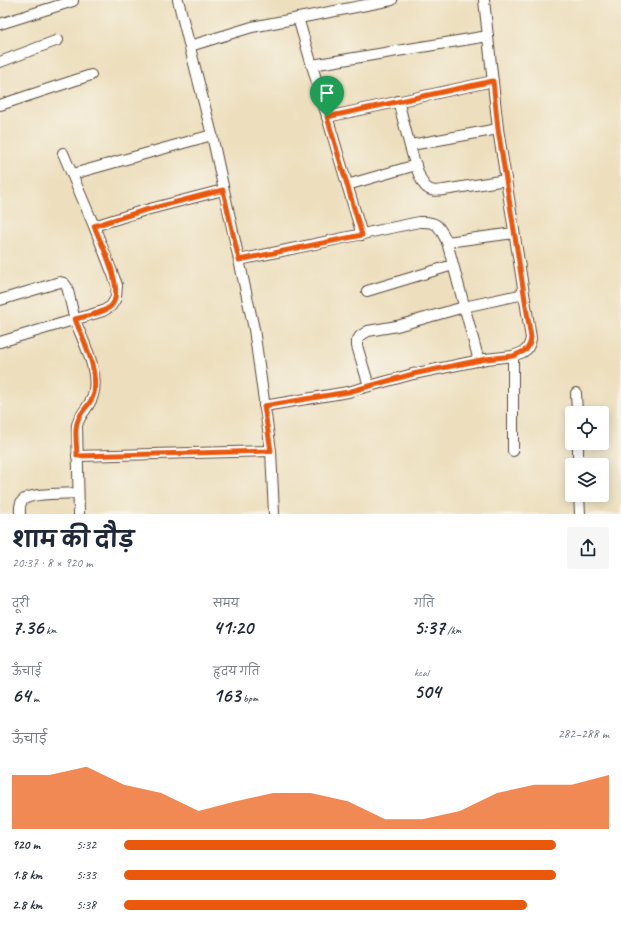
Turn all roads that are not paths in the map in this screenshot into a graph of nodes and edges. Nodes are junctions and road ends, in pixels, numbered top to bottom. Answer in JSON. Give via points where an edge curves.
{"nodes":[{"id":1,"x":178,"y":0,"type":"edge"},
{"id":2,"x":392,"y":0,"type":"edge"},
{"id":3,"x":484,"y":0,"type":"edge"},
{"id":4,"x":73,"y":1,"type":"edge"},
{"id":5,"x":298,"y":18,"type":"junction"},
{"id":6,"x":0,"y":24,"type":"edge"},
{"id":7,"x":488,"y":36,"type":"junction"},
{"id":8,"x":58,"y":40,"type":"dead end"},
{"id":9,"x":190,"y":46,"type":"junction"},
{"id":10,"x":0,"y":62,"type":"edge"},
{"id":11,"x":312,"y":65,"type":"junction"},
{"id":12,"x":91,"y":74,"type":"dead end"},
{"id":13,"x":493,"y":81,"type":"junction"},
{"id":14,"x":398,"y":101,"type":"junction"},
{"id":15,"x":0,"y":105,"type":"edge"},
{"id":16,"x":327,"y":117,"type":"junction"},
{"id":17,"x":498,"y":129,"type":"junction"},
{"id":18,"x":212,"y":135,"type":"junction"},
{"id":19,"x":411,"y":145,"type":"junction"},
{"id":20,"x":63,"y":153,"type":"dead end"},
{"id":21,"x":416,"y":165,"type":"junction"},
{"id":22,"x":73,"y":174,"type":"junction"},
{"id":23,"x":506,"y":180,"type":"junction"},
{"id":24,"x":347,"y":185,"type":"junction"},
{"id":25,"x":223,"y":190,"type":"junction"},
{"id":26,"x":94,"y":226,"type":"junction"},
{"id":27,"x":514,"y":233,"type":"junction"},
{"id":28,"x":362,"y":235,"type":"junction"},
{"id":29,"x":447,"y":242,"type":"junction"},
{"id":30,"x":239,"y":260,"type":"junction"},
{"id":31,"x":453,"y":265,"type":"junction"},
{"id":32,"x":367,"y":291,"type":"dead end"},
{"id":33,"x":524,"y":294,"type":"junction"},
{"id":34,"x":0,"y":300,"type":"edge"},
{"id":35,"x":464,"y":307,"type":"junction"},
{"id":36,"x":75,"y":319,"type":"junction"},
{"id":37,"x":0,"y":342,"type":"edge"},
{"id":38,"x":513,"y":356,"type":"junction"},
{"id":39,"x":479,"y":360,"type":"junction"},
{"id":40,"x":369,"y":386,"type":"junction"},
{"id":41,"x":576,"y":393,"type":"dead end"},
{"id":42,"x":264,"y":406,"type":"junction"},
{"id":43,"x":577,"y":406,"type":"edge"},
{"id":44,"x":513,"y":450,"type":"dead end"},
{"id":45,"x":271,"y":451,"type":"junction"},
{"id":46,"x":77,"y":456,"type":"junction"},
{"id":47,"x":78,"y":494,"type":"junction"},
{"id":48,"x":579,"y":502,"type":"edge"},
{"id":49,"x":20,"y":514,"type":"edge"},
{"id":50,"x":79,"y":514,"type":"edge"},
{"id":51,"x":274,"y":514,"type":"edge"},
{"id":52,"x":580,"y":514,"type":"edge"}],
"edges":[{"from":1,"to":9,"type":"street"},
{"from":2,"to":5,"type":"street"},
{"from":3,"to":7,"type":"street"},
{"from":4,"to":6,"type":"street"},
{"from":5,"to":9,"type":"street","via":[[252,27]]},
{"from":5,"to":11,"type":"street"},
{"from":7,"to":11,"type":"street"},
{"from":7,"to":13,"type":"street"},
{"from":8,"to":10,"type":"street"},
{"from":9,"to":18,"type":"street"},
{"from":11,"to":16,"type":"street"},
{"from":12,"to":15,"type":"street"},
{"from":13,"to":14,"type":"street"},
{"from":13,"to":17,"type":"street"},
{"from":14,"to":16,"type":"street"},
{"from":14,"to":19,"type":"street"},
{"from":16,"to":24,"type":"street"},
{"from":17,"to":19,"type":"street"},
{"from":17,"to":23,"type":"street"},
{"from":18,"to":22,"type":"street"},
{"from":18,"to":25,"type":"street"},
{"from":19,"to":21,"type":"street"},
{"from":20,"to":22,"type":"street"},
{"from":21,"to":23,"type":"street","via":[[422,182],[426,188],[433,191]]},
{"from":21,"to":24,"type":"street"},
{"from":22,"to":26,"type":"street"},
{"from":23,"to":27,"type":"street"},
{"from":24,"to":28,"type":"street"},
{"from":25,"to":26,"type":"street"},
{"from":25,"to":30,"type":"street"},
{"from":26,"to":36,"type":"street","via":[[116,286],[116,298],[111,306]]},
{"from":27,"to":29,"type":"street"},
{"from":27,"to":33,"type":"street"},
{"from":28,"to":29,"type":"street","via":[[430,221],[437,225]]},
{"from":28,"to":30,"type":"street"},
{"from":29,"to":31,"type":"street"},
{"from":30,"to":42,"type":"street","via":[[254,329]]},
{"from":31,"to":32,"type":"street"},
{"from":31,"to":35,"type":"street"},
{"from":33,"to":35,"type":"street"},
{"from":33,"to":38,"type":"street","via":[[531,338],[527,349]]},
{"from":34,"to":36,"type":"street","via":[[64,283]]},
{"from":35,"to":39,"type":"street"},
{"from":35,"to":40,"type":"street","via":[[397,326],[368,331],[360,336],[357,346]]},
{"from":36,"to":37,"type":"street"},
{"from":36,"to":46,"type":"street","via":[[89,354],[94,385],[94,394],[77,425]]},
{"from":38,"to":39,"type":"street"},
{"from":38,"to":44,"type":"street"},
{"from":39,"to":40,"type":"street"},
{"from":40,"to":42,"type":"street"},
{"from":41,"to":43,"type":"street"},
{"from":42,"to":45,"type":"street"},
{"from":45,"to":46,"type":"street"},
{"from":45,"to":51,"type":"street"},
{"from":46,"to":47,"type":"street"},
{"from":47,"to":49,"type":"street","via":[[27,497],[20,504]]},
{"from":47,"to":50,"type":"street"},
{"from":48,"to":52,"type":"street"}]}
